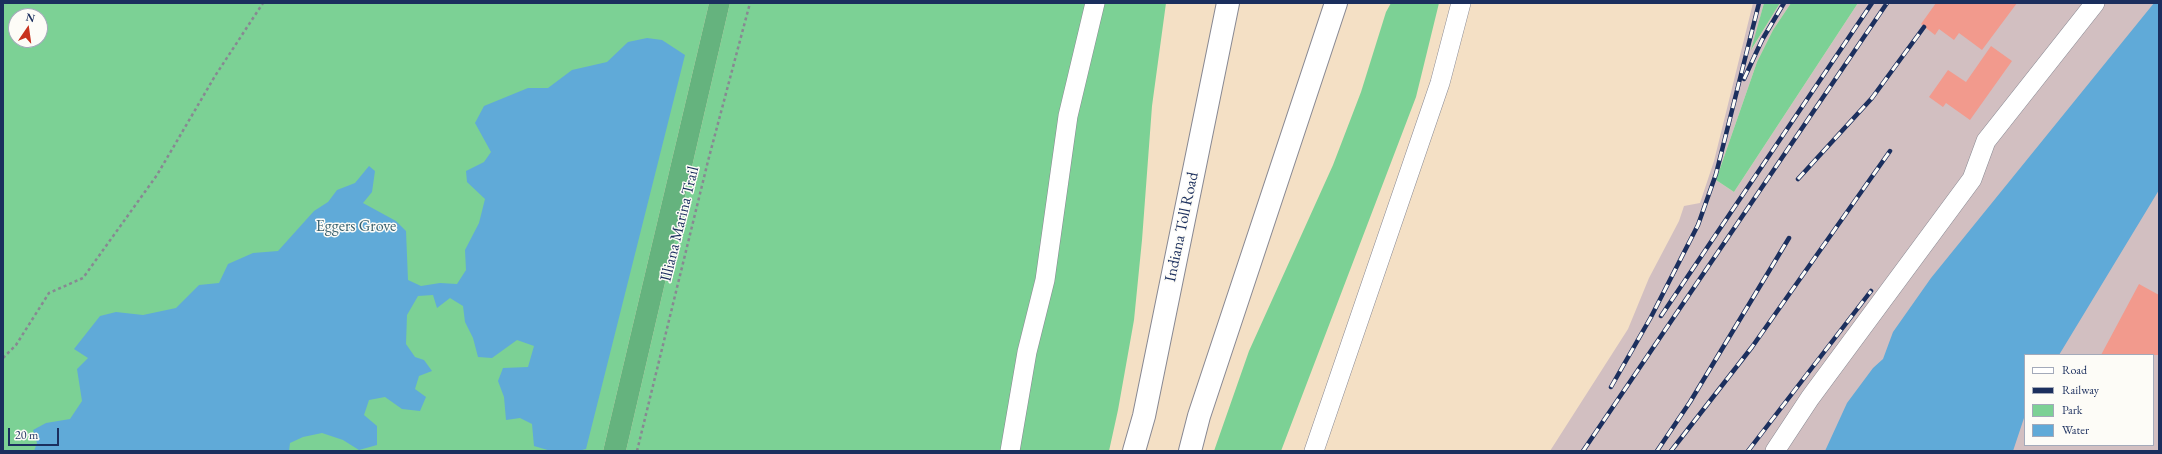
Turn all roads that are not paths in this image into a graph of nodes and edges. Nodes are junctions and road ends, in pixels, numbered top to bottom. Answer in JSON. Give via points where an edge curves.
{"nodes":[{"id":1,"x":1095,"y":3,"type":"edge"},
{"id":2,"x":1228,"y":3,"type":"edge"},
{"id":3,"x":1461,"y":3,"type":"edge"},
{"id":4,"x":2094,"y":3,"type":"edge"},
{"id":5,"x":1336,"y":6,"type":"edge"},
{"id":6,"x":1010,"y":451,"type":"edge"},
{"id":7,"x":1134,"y":451,"type":"edge"},
{"id":8,"x":1190,"y":451,"type":"edge"},
{"id":9,"x":1314,"y":451,"type":"edge"},
{"id":10,"x":1775,"y":451,"type":"edge"}],
"edges":[{"from":1,"to":6,"type":"street","via":[[1068,116],[1045,280],[1027,352]]},
{"from":2,"to":7,"type":"highway","name":"Indiana Toll Road","via":[[1144,416]]},
{"from":3,"to":9,"type":"street","via":[[1440,83]]},
{"from":4,"to":10,"type":"street","via":[[1986,141],[1972,179],[1810,398]]},
{"from":5,"to":8,"type":"highway","via":[[1199,416]]}]}
